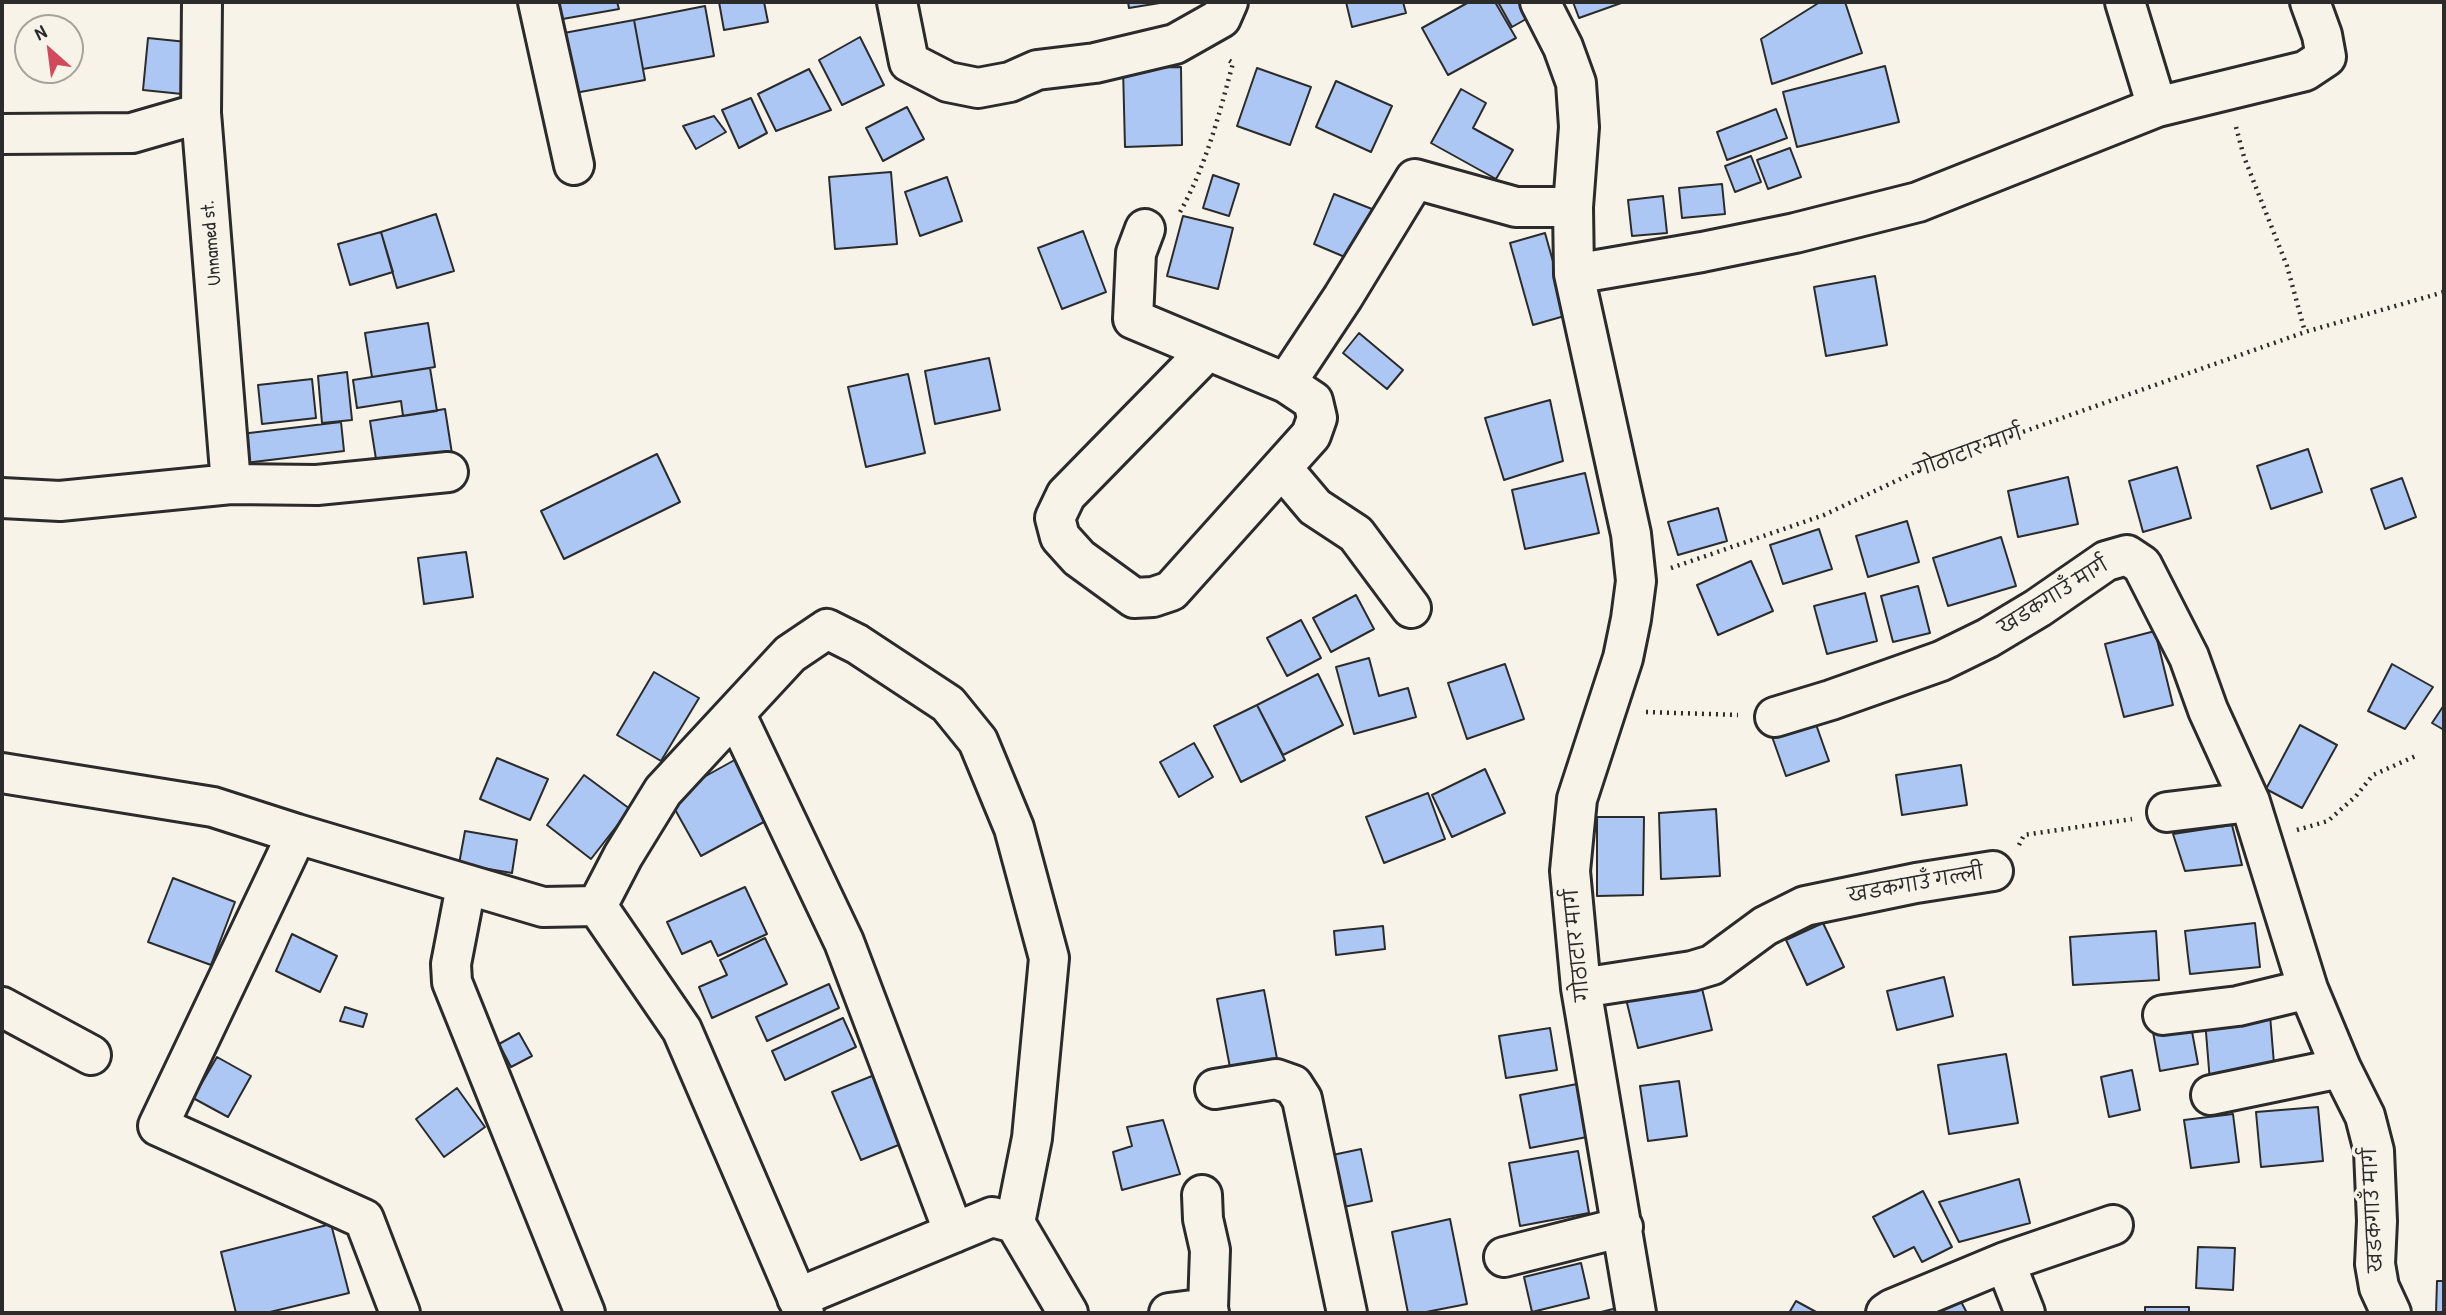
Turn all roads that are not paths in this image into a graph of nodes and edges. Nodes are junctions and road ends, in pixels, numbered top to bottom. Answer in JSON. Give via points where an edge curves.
{"nodes":[{"id":1,"x":202,"y":2,"type":"edge"},
{"id":2,"x":538,"y":2,"type":"edge"},
{"id":3,"x":897,"y":2,"type":"edge"},
{"id":4,"x":1228,"y":2,"type":"edge"},
{"id":5,"x":1540,"y":2,"type":"edge"},
{"id":6,"x":2125,"y":2,"type":"edge"},
{"id":7,"x":2310,"y":2,"type":"edge"},
{"id":8,"x":2157,"y":107,"type":"junction"},
{"id":9,"x":201,"y":113,"type":"junction"},
{"id":10,"x":2,"y":134,"type":"edge"},
{"id":11,"x":574,"y":165,"type":"dead end"},
{"id":12,"x":1573,"y":207,"type":"junction"},
{"id":13,"x":1145,"y":229,"type":"road end"},
{"id":14,"x":1574,"y":274,"type":"junction"},
{"id":15,"x":1207,"y":351,"type":"junction"},
{"id":16,"x":1286,"y":383,"type":"junction"},
{"id":17,"x":1282,"y":468,"type":"junction"},
{"id":18,"x":448,"y":472,"type":"dead end"},
{"id":19,"x":231,"y":484,"type":"junction"},
{"id":20,"x":2,"y":498,"type":"edge"},
{"id":21,"x":1411,"y":608,"type":"dead end"},
{"id":22,"x":736,"y":715,"type":"junction"},
{"id":23,"x":1775,"y":716,"type":"road end"},
{"id":24,"x":2,"y":774,"type":"edge"},
{"id":25,"x":2250,"y":802,"type":"junction"},
{"id":26,"x":2167,"y":812,"type":"road end"},
{"id":27,"x":297,"y":834,"type":"junction"},
{"id":28,"x":1993,"y":871,"type":"road end"},
{"id":29,"x":466,"y":886,"type":"junction"},
{"id":30,"x":597,"y":906,"type":"junction"},
{"id":31,"x":1581,"y":988,"type":"junction"},
{"id":32,"x":2308,"y":989,"type":"junction"},
{"id":33,"x":2,"y":1007,"type":"edge"},
{"id":34,"x":2163,"y":1014,"type":"dead end"},
{"id":35,"x":91,"y":1055,"type":"dead end"},
{"id":36,"x":2341,"y":1068,"type":"junction"},
{"id":37,"x":1215,"y":1089,"type":"dead end"},
{"id":38,"x":2211,"y":1095,"type":"dead end"},
{"id":39,"x":1202,"y":1195,"type":"dead end"},
{"id":40,"x":1015,"y":1223,"type":"junction"},
{"id":41,"x":2113,"y":1225,"type":"dead end"},
{"id":42,"x":1623,"y":1227,"type":"junction"},
{"id":43,"x":954,"y":1233,"type":"junction"},
{"id":44,"x":1504,"y":1257,"type":"dead end"},
{"id":45,"x":2006,"y":1262,"type":"junction"},
{"id":46,"x":800,"y":1306,"type":"edge"},
{"id":47,"x":1209,"y":1310,"type":"edge"},
{"id":48,"x":400,"y":1313,"type":"edge"},
{"id":49,"x":585,"y":1313,"type":"edge"},
{"id":50,"x":1068,"y":1313,"type":"edge"},
{"id":51,"x":1170,"y":1313,"type":"edge"},
{"id":52,"x":1348,"y":1313,"type":"edge"},
{"id":53,"x":1636,"y":1313,"type":"edge"},
{"id":54,"x":1886,"y":1313,"type":"edge"},
{"id":55,"x":2025,"y":1313,"type":"edge"},
{"id":56,"x":2390,"y":1313,"type":"edge"}],
"edges":[{"from":1,"to":9,"type":"street","name":"Unnamed st."},
{"from":2,"to":11,"type":"street"},
{"from":3,"to":4,"type":"street","via":[[909,62],[948,82],[978,88],[1010,82],[1037,70],[1175,44],[1221,18]]},
{"from":5,"to":12,"type":"street","name":"गोठाटार मार्ग","via":[[1576,83],[1579,127]]},
{"from":6,"to":8,"type":"street"},
{"from":7,"to":8,"type":"street","via":[[2326,57],[2305,71]]},
{"from":8,"to":14,"type":"street","via":[[1918,202],[1795,233]]},
{"from":9,"to":10,"type":"street","via":[[132,133]]},
{"from":9,"to":19,"type":"street","name":"Unnamed st."},
{"from":12,"to":14,"type":"street","name":"गोठाटार मार्ग"},
{"from":12,"to":16,"type":"street","via":[[1516,207],[1415,178]]},
{"from":13,"to":15,"type":"street","via":[[1136,253],[1133,319]]},
{"from":14,"to":31,"type":"street","name":"गोठाटार मार्ग","via":[[1631,534],[1636,581],[1623,658],[1577,799],[1570,871]]},
{"from":15,"to":16,"type":"street"},
{"from":15,"to":17,"type":"street","via":[[1066,495],[1055,518],[1060,537],[1079,558],[1133,598],[1153,597],[1171,591]]},
{"from":16,"to":17,"type":"street","via":[[1313,401],[1317,418],[1311,435]]},
{"from":17,"to":21,"type":"street","via":[[1315,507],[1356,534]]},
{"from":18,"to":19,"type":"street","via":[[317,485]]},
{"from":19,"to":20,"type":"street","via":[[60,501]]},
{"from":22,"to":30,"type":"street","via":[[663,791]]},
{"from":22,"to":40,"type":"street","via":[[790,654],[827,629],[948,704],[978,741],[1014,828],[1049,958],[1032,1138]]},
{"from":22,"to":43,"type":"street","via":[[844,942]]},
{"from":23,"to":25,"type":"street","name":"खडकगाउँ मार्ग","via":[[1941,661],[2038,608],[2106,561],[2127,555],[2142,565],[2172,622]]},
{"from":24,"to":27,"type":"street","via":[[213,807]]},
{"from":25,"to":26,"type":"street"},
{"from":25,"to":32,"type":"street","name":"खडकगाउँ मार्ग"},
{"from":27,"to":29,"type":"street"},
{"from":27,"to":48,"type":"street","via":[[158,1126],[364,1219]]},
{"from":28,"to":31,"type":"street","name":"खडकगाउँ गल्ली","via":[[1805,906],[1765,926],[1712,965]]},
{"from":29,"to":30,"type":"street","via":[[543,907]]},
{"from":29,"to":49,"type":"street","via":[[451,964],[452,982]]},
{"from":30,"to":46,"type":"street","via":[[682,1030]]},
{"from":31,"to":42,"type":"street","name":"गोठाटार मार्ग"},
{"from":32,"to":34,"type":"street","via":[[2238,1006]]},
{"from":32,"to":36,"type":"street","name":"खडकगाउँ मार्ग"},
{"from":33,"to":35,"type":"street"},
{"from":36,"to":38,"type":"street"},
{"from":36,"to":56,"type":"street","name":"खडकगाउँ मार्ग","via":[[2365,1116],[2374,1151],[2375,1264]]},
{"from":37,"to":52,"type":"street","via":[[1276,1079],[1293,1084],[1301,1099]]},
{"from":39,"to":47,"type":"street","via":[[1210,1250]]},
{"from":40,"to":43,"type":"street","via":[[992,1217]]},
{"from":40,"to":50,"type":"street"},
{"from":41,"to":45,"type":"street"},
{"from":42,"to":44,"type":"street"},
{"from":42,"to":53,"type":"street","name":"गोठाटार मार्ग"},
{"from":43,"to":46,"type":"street"},
{"from":45,"to":54,"type":"street"},
{"from":45,"to":55,"type":"street"},
{"from":47,"to":51,"type":"street"}]}
